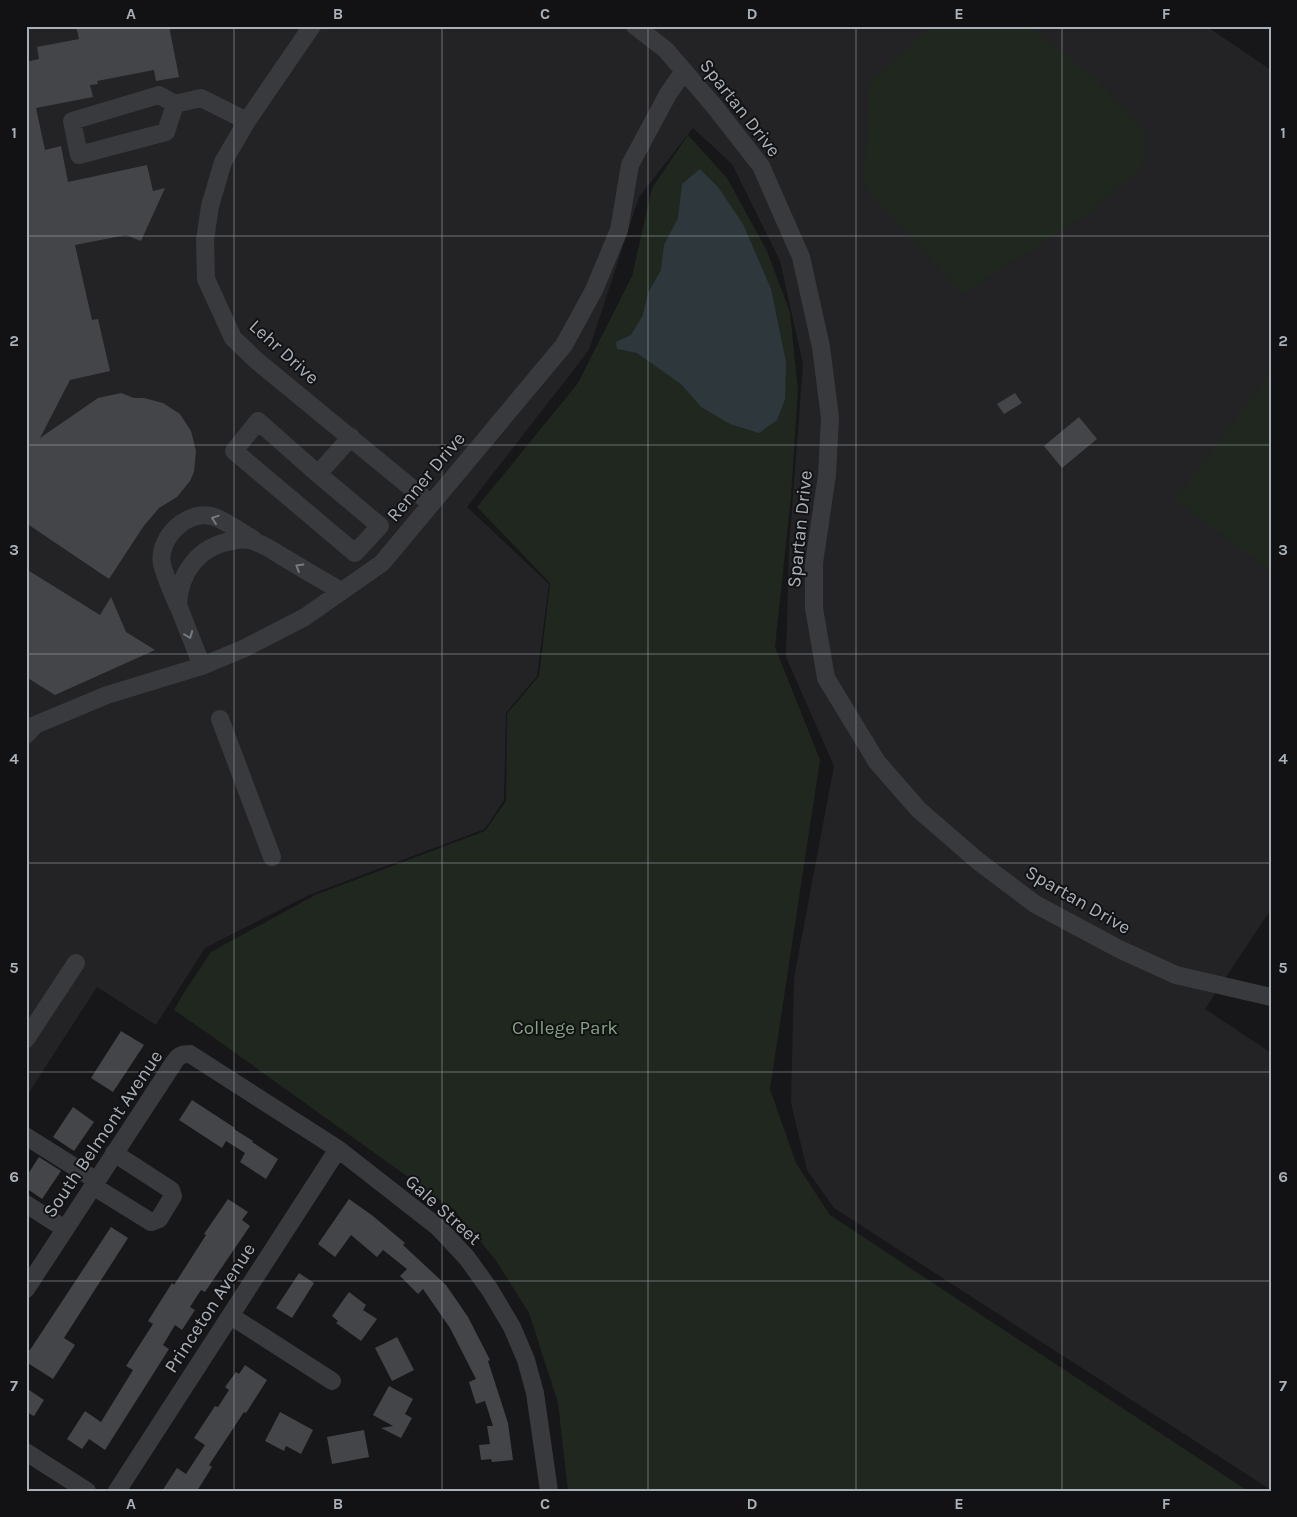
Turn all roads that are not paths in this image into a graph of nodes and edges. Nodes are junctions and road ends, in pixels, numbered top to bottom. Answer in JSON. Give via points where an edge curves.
{"nodes":[{"id":1,"x":312,"y":26,"type":"edge"},
{"id":2,"x":636,"y":26,"type":"edge"},
{"id":3,"x":684,"y":70,"type":"junction"},
{"id":4,"x":175,"y":104,"type":"junction"},
{"id":5,"x":247,"y":121,"type":"junction"},
{"id":6,"x":351,"y":437,"type":"junction"},
{"id":7,"x":318,"y":474,"type":"junction"},
{"id":8,"x":432,"y":504,"type":"junction"},
{"id":9,"x":258,"y":542,"type":"junction"},
{"id":10,"x":341,"y":592,"type":"junction"},
{"id":11,"x":178,"y":606,"type":"junction"},
{"id":12,"x":202,"y":666,"type":"junction"},
{"id":13,"x":220,"y":719,"type":"dead end"},
{"id":14,"x":29,"y":725,"type":"edge"},
{"id":15,"x":272,"y":857,"type":"dead end"},
{"id":16,"x":76,"y":962,"type":"dead end"},
{"id":17,"x":1271,"y":997,"type":"edge"},
{"id":18,"x":26,"y":1039,"type":"edge"},
{"id":19,"x":184,"y":1054,"type":"joint"},
{"id":20,"x":26,"y":1138,"type":"edge"},
{"id":21,"x":338,"y":1149,"type":"junction"},
{"id":22,"x":114,"y":1153,"type":"junction"},
{"id":23,"x":95,"y":1183,"type":"junction"},
{"id":24,"x":26,"y":1204,"type":"edge"},
{"id":25,"x":65,"y":1229,"type":"junction"},
{"id":26,"x":29,"y":1280,"type":"edge"},
{"id":27,"x":231,"y":1316,"type":"junction"},
{"id":28,"x":332,"y":1381,"type":"dead end"},
{"id":29,"x":26,"y":1452,"type":"edge"},
{"id":30,"x":87,"y":1491,"type":"edge"},
{"id":31,"x":117,"y":1491,"type":"edge"},
{"id":32,"x":549,"y":1491,"type":"edge"}],
"edges":[{"from":1,"to":5,"type":"street","name":"Lehr Drive"},
{"from":2,"to":3,"type":"street","name":"Spartan Drive","via":[[666,50]]},
{"from":3,"to":8,"type":"street","name":"Renner Drive","via":[[630,165],[619,230],[594,290],[564,345]]},
{"from":3,"to":17,"type":"street","name":"Spartan Drive","via":[[761,166],[801,257],[821,347],[830,418],[827,475],[814,563],[814,608],[826,678],[877,762],[919,810],[1035,904],[1176,975]]},
{"from":4,"to":4,"type":"street","via":[[159,95],[72,121],[80,155],[166,132]]},
{"from":4,"to":5,"type":"street","via":[[201,98]]},
{"from":5,"to":6,"type":"street","name":"Lehr Drive","via":[[223,162],[210,206],[204,242],[206,279],[233,338]]},
{"from":6,"to":7,"type":"street"},
{"from":6,"to":8,"type":"street","name":"Lehr Drive"},
{"from":7,"to":7,"type":"street","via":[[258,422],[234,451],[354,553],[380,526]]},
{"from":8,"to":10,"type":"street","name":"Renner Drive","via":[[382,563]]},
{"from":10,"to":9,"type":"street","one_way":true},
{"from":9,"to":11,"type":"street","via":[[236,540],[205,551],[185,575]]},
{"from":9,"to":11,"type":"street","one_way":true,"via":[[216,517],[191,518],[177,527],[167,540],[162,564]]},
{"from":10,"to":12,"type":"street","name":"Renner Drive","via":[[305,617]]},
{"from":11,"to":12,"type":"street","one_way":true},
{"from":12,"to":14,"type":"street","name":"Renner Drive","via":[[107,695]]},
{"from":13,"to":15,"type":"street"},
{"from":16,"to":18,"type":"street"},
{"from":19,"to":21,"type":"street","name":"Gale Street","via":[[196,1057]]},
{"from":19,"to":22,"type":"street","name":"South Belmont Avenue","via":[[175,1061]]},
{"from":20,"to":23,"type":"street"},
{"from":21,"to":27,"type":"street","name":"Princeton Avenue"},
{"from":21,"to":32,"type":"street","name":"Gale Street","via":[[439,1228],[467,1258],[490,1290],[512,1327],[526,1360],[535,1393]]},
{"from":22,"to":23,"type":"street","name":"South Belmont Avenue"},
{"from":22,"to":23,"type":"street","via":[[171,1190],[173,1196],[159,1219],[152,1222]]},
{"from":23,"to":25,"type":"street","name":"South Belmont Avenue"},
{"from":24,"to":25,"type":"street"},
{"from":25,"to":26,"type":"street","name":"South Belmont Avenue"},
{"from":27,"to":28,"type":"street"},
{"from":27,"to":31,"type":"street","name":"Princeton Avenue"},
{"from":29,"to":30,"type":"street"}]}
